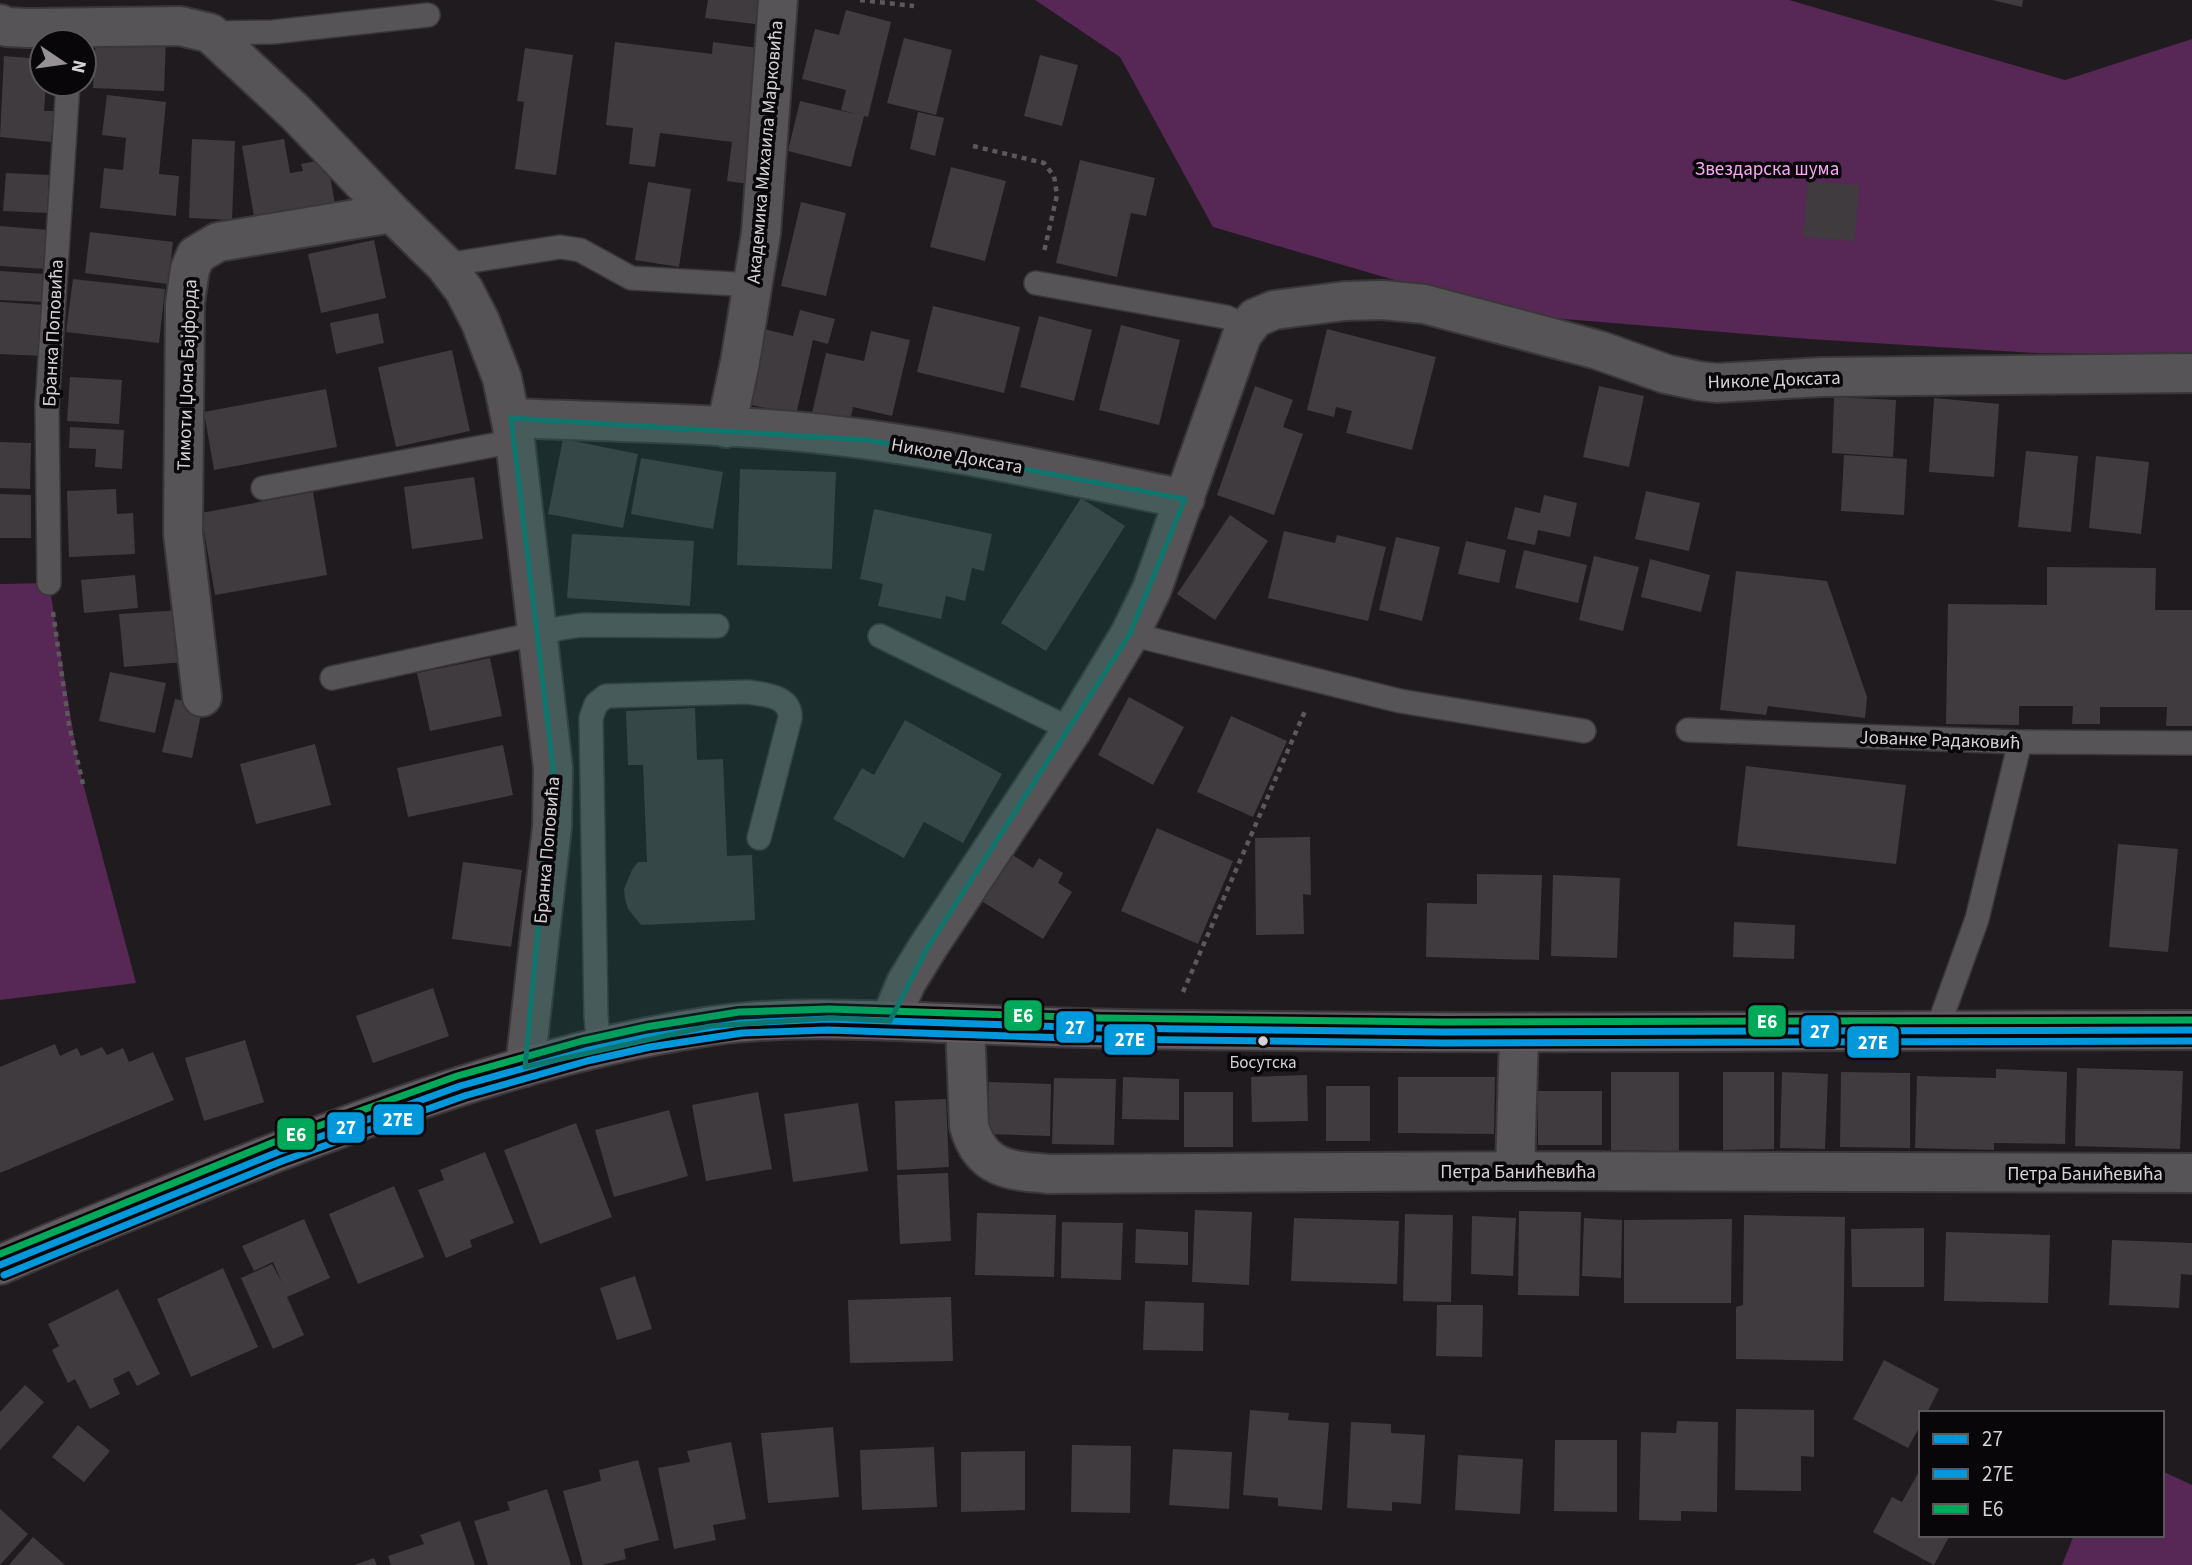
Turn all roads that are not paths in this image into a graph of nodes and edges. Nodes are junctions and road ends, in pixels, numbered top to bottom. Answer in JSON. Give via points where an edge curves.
{"nodes":[{"id":1,"x":778,"y":0,"type":"edge"},
{"id":2,"x":428,"y":15,"type":"dead end"},
{"id":3,"x":0,"y":24,"type":"edge"},
{"id":4,"x":28,"y":28,"type":"edge"},
{"id":5,"x":98,"y":32,"type":"edge"},
{"id":6,"x":210,"y":33,"type":"junction"},
{"id":7,"x":67,"y":98,"type":"edge"},
{"id":8,"x":391,"y":213,"type":"junction"},
{"id":9,"x":445,"y":265,"type":"junction"},
{"id":10,"x":1036,"y":284,"type":"road end"},
{"id":11,"x":753,"y":285,"type":"junction"},
{"id":12,"x":1247,"y":326,"type":"junction"},
{"id":13,"x":2192,"y":373,"type":"edge"},
{"id":14,"x":726,"y":428,"type":"junction"},
{"id":15,"x":513,"y":429,"type":"junction"},
{"id":16,"x":263,"y":488,"type":"dead end"},
{"id":17,"x":1185,"y":499,"type":"junction"},
{"id":18,"x":49,"y":583,"type":"road end"},
{"id":19,"x":717,"y":626,"type":"dead end"},
{"id":20,"x":537,"y":633,"type":"junction"},
{"id":21,"x":1130,"y":634,"type":"junction"},
{"id":22,"x":880,"y":636,"type":"dead end"},
{"id":23,"x":332,"y":678,"type":"dead end"},
{"id":24,"x":202,"y":697,"type":"dead end"},
{"id":25,"x":1072,"y":730,"type":"junction"},
{"id":26,"x":1688,"y":730,"type":"dead end"},
{"id":27,"x":1584,"y":731,"type":"dead end"},
{"id":28,"x":2020,"y":743,"type":"junction"},
{"id":29,"x":2192,"y":743,"type":"edge"},
{"id":30,"x":759,"y":838,"type":"dead end"},
{"id":31,"x":890,"y":1021,"type":"junction"},
{"id":32,"x":965,"y":1024,"type":"junction"},
{"id":33,"x":1937,"y":1030,"type":"junction"},
{"id":34,"x":2192,"y":1030,"type":"edge"},
{"id":35,"x":1519,"y":1032,"type":"junction"},
{"id":36,"x":599,"y":1049,"type":"junction"},
{"id":37,"x":525,"y":1067,"type":"junction"},
{"id":38,"x":1515,"y":1171,"type":"junction"},
{"id":39,"x":2192,"y":1174,"type":"edge"},
{"id":40,"x":0,"y":1265,"type":"edge"}],
"edges":[{"from":1,"to":11,"type":"street","name":"Академика Михаила Марковића"},
{"from":2,"to":6,"type":"lane","via":[[273,32]]},
{"from":3,"to":4,"type":"street"},
{"from":5,"to":6,"type":"street","via":[[180,26]]},
{"from":6,"to":8,"type":"street","name":"Бранка Поповића","via":[[296,113]]},
{"from":7,"to":18,"type":"lane","name":"Бранка Поповића","via":[[47,406]]},
{"from":8,"to":9,"type":"street","name":"Бранка Поповића"},
{"from":8,"to":24,"type":"street","name":"Тимоти Џона Бајфорда","via":[[218,242],[196,255],[190,269],[185,303],[183,533]]},
{"from":9,"to":11,"type":"lane","via":[[560,247],[588,253],[631,278]]},
{"from":9,"to":15,"type":"street","name":"Бранка Поповића","via":[[464,290],[492,349]]},
{"from":10,"to":12,"type":"lane","via":[[1226,317]]},
{"from":11,"to":14,"type":"street","name":"Академика Михаила Марковића"},
{"from":12,"to":13,"type":"street","name":"Николе Доксата","via":[[1262,314],[1284,308],[1345,301],[1424,304],[1598,350],[1666,374],[1717,383],[1822,377]]},
{"from":12,"to":17,"type":"street"},
{"from":14,"to":15,"type":"street"},
{"from":14,"to":17,"type":"street","name":"Николе Доксата","via":[[811,433],[960,453]]},
{"from":15,"to":16,"type":"lane"},
{"from":15,"to":20,"type":"street","name":"Бранка Поповића"},
{"from":17,"to":21,"type":"street"},
{"from":19,"to":20,"type":"lane","via":[[582,625]]},
{"from":20,"to":23,"type":"lane"},
{"from":20,"to":37,"type":"street","name":"Бранка Поповића","via":[[554,768],[554,807]]},
{"from":21,"to":25,"type":"street"},
{"from":21,"to":27,"type":"lane","via":[[1400,701]]},
{"from":22,"to":25,"type":"lane"},
{"from":25,"to":31,"type":"street","via":[[928,947]]},
{"from":26,"to":28,"type":"lane","name":"Јованке Радаковић"},
{"from":28,"to":29,"type":"lane","name":"Јованке Радаковић"},
{"from":28,"to":33,"type":"lane","via":[[1977,919]]},
{"from":30,"to":36,"type":"lane","via":[[790,718],[784,702],[747,692],[606,696],[596,704],[591,718]]},
{"from":31,"to":32,"type":"main road"},
{"from":31,"to":36,"type":"main road","via":[[767,1020],[710,1026]]},
{"from":32,"to":35,"type":"main road"},
{"from":32,"to":38,"type":"street","name":"Петра Банићевића","via":[[973,1141],[980,1153],[1013,1171]]},
{"from":33,"to":34,"type":"main road"},
{"from":33,"to":35,"type":"main road"},
{"from":35,"to":38,"type":"street"},
{"from":36,"to":37,"type":"main road"},
{"from":37,"to":40,"type":"main road","via":[[307,1139]]},
{"from":38,"to":39,"type":"street","name":"Петра Банићевића"}]}
